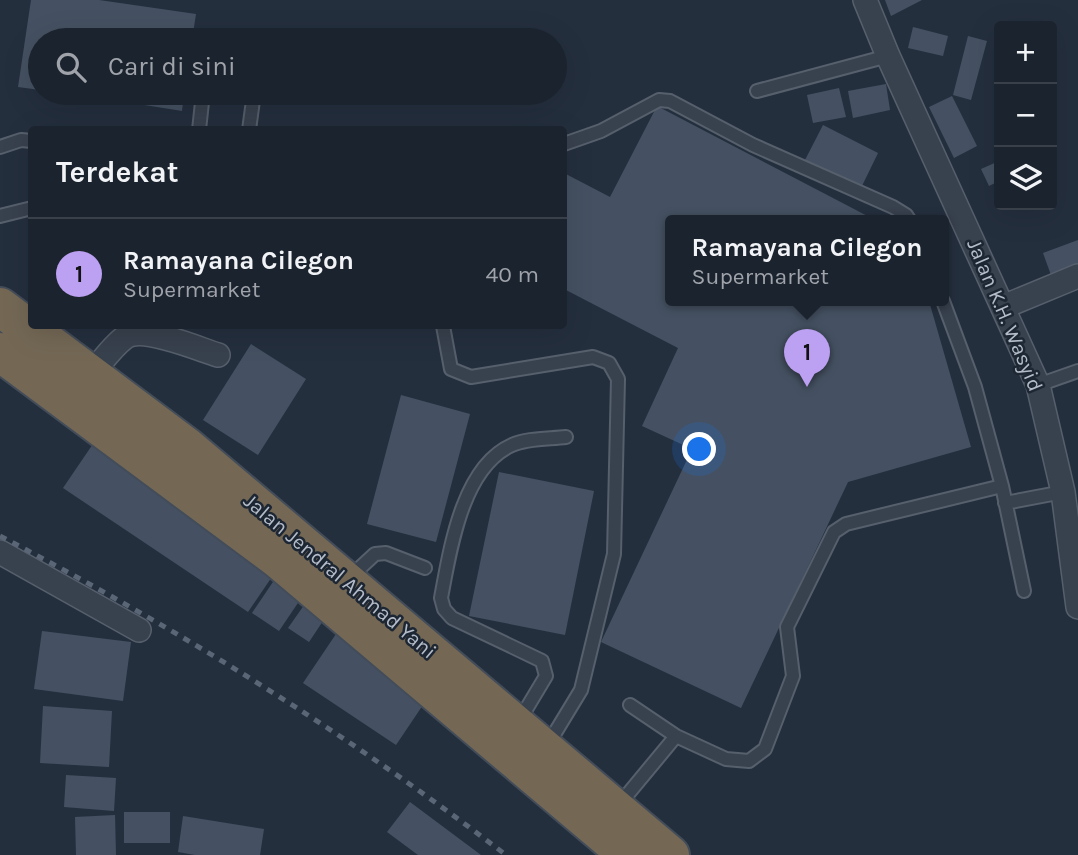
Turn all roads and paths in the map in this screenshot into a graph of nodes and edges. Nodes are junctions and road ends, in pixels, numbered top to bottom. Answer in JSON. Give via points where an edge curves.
{"nodes":[{"id":1,"x":865,"y":0,"type":"edge"},
{"id":2,"x":888,"y":56,"type":"junction"},
{"id":3,"x":757,"y":91,"type":"dead end"},
{"id":4,"x":202,"y":105,"type":"edge"},
{"id":5,"x":252,"y":105,"type":"edge"},
{"id":6,"x":200,"y":126,"type":"edge"},
{"id":7,"x":250,"y":126,"type":"edge"},
{"id":8,"x":28,"y":141,"type":"edge"},
{"id":9,"x":567,"y":143,"type":"edge"},
{"id":10,"x":0,"y":146,"type":"edge"},
{"id":11,"x":28,"y":209,"type":"edge"},
{"id":12,"x":906,"y":215,"type":"edge"},
{"id":13,"x":0,"y":216,"type":"edge"},
{"id":14,"x":1078,"y":276,"type":"edge"},
{"id":15,"x":945,"y":306,"type":"edge"},
{"id":16,"x":0,"y":307,"type":"edge"},
{"id":17,"x":1003,"y":307,"type":"junction"},
{"id":18,"x":28,"y":328,"type":"edge"},
{"id":19,"x":30,"y":329,"type":"edge"},
{"id":20,"x":444,"y":329,"type":"edge"},
{"id":21,"x":0,"y":352,"type":"edge"},
{"id":22,"x":218,"y":355,"type":"dead end"},
{"id":23,"x":1078,"y":371,"type":"edge"},
{"id":24,"x":91,"y":374,"type":"junction"},
{"id":25,"x":1038,"y":385,"type":"junction"},
{"id":26,"x":566,"y":437,"type":"dead end"},
{"id":27,"x":1002,"y":486,"type":"junction"},
{"id":28,"x":1063,"y":492,"type":"junction"},
{"id":29,"x":1005,"y":503,"type":"junction"},
{"id":30,"x":0,"y":552,"type":"edge"},
{"id":31,"x":425,"y":568,"type":"dead end"},
{"id":32,"x":346,"y":581,"type":"junction"},
{"id":33,"x":1024,"y":591,"type":"dead end"},
{"id":34,"x":1078,"y":607,"type":"edge"},
{"id":35,"x":139,"y":629,"type":"dead end"},
{"id":36,"x":630,"y":705,"type":"dead end"},
{"id":37,"x":517,"y":724,"type":"junction"},
{"id":38,"x":676,"y":736,"type":"junction"},
{"id":39,"x":545,"y":749,"type":"junction"},
{"id":40,"x":615,"y":808,"type":"junction"},
{"id":41,"x":628,"y":855,"type":"edge"},
{"id":42,"x":670,"y":855,"type":"edge"}],
"edges":[{"from":1,"to":2,"type":"street","name":"Jalan K.H. Wasyid"},
{"from":2,"to":3,"type":"lane"},
{"from":2,"to":17,"type":"street","name":"Jalan K.H. Wasyid"},
{"from":4,"to":6,"type":"lane"},
{"from":5,"to":7,"type":"lane"},
{"from":8,"to":10,"type":"lane"},
{"from":9,"to":12,"type":"lane","via":[[601,131],[659,100],[670,101],[752,145]]},
{"from":11,"to":13,"type":"lane"},
{"from":14,"to":17,"type":"street"},
{"from":15,"to":27,"type":"lane","via":[[975,387]]},
{"from":16,"to":18,"type":"highway","name":"Jalan Jendral Ahmad Yani"},
{"from":17,"to":25,"type":"street","name":"Jalan K.H. Wasyid"},
{"from":19,"to":24,"type":"highway","name":"Jalan Jendral Ahmad Yani"},
{"from":20,"to":39,"type":"lane","via":[[451,369],[471,377],[593,357],[609,363],[618,379],[614,554],[581,691]]},
{"from":21,"to":41,"type":"highway","name":"Jalan Jendral Ahmad Yani","via":[[278,559]]},
{"from":22,"to":24,"type":"street","via":[[137,333],[125,336]]},
{"from":23,"to":25,"type":"lane"},
{"from":24,"to":32,"type":"highway","name":"Jalan Jendral Ahmad Yani","via":[[187,447]]},
{"from":25,"to":28,"type":"street","name":"Jalan K.H. Wasyid"},
{"from":26,"to":37,"type":"lane","via":[[515,443],[489,461],[466,494],[441,598],[453,618],[542,661],[546,676]]},
{"from":27,"to":29,"type":"lane"},
{"from":27,"to":38,"type":"lane","via":[[846,524],[834,532],[787,627],[793,676],[765,749],[749,761],[726,759]]},
{"from":28,"to":29,"type":"lane"},
{"from":28,"to":34,"type":"street","name":"Jalan K.H. Wasyid"},
{"from":29,"to":33,"type":"lane"},
{"from":30,"to":35,"type":"street"},
{"from":31,"to":32,"type":"lane","via":[[375,554]]},
{"from":32,"to":37,"type":"highway","name":"Jalan Jendral Ahmad Yani"},
{"from":36,"to":38,"type":"lane"},
{"from":37,"to":39,"type":"highway","name":"Jalan Jendral Ahmad Yani"},
{"from":38,"to":40,"type":"lane"},
{"from":39,"to":40,"type":"highway","name":"Jalan Jendral Ahmad Yani"},
{"from":40,"to":42,"type":"highway","name":"Jalan Jendral Ahmad Yani"}]}
